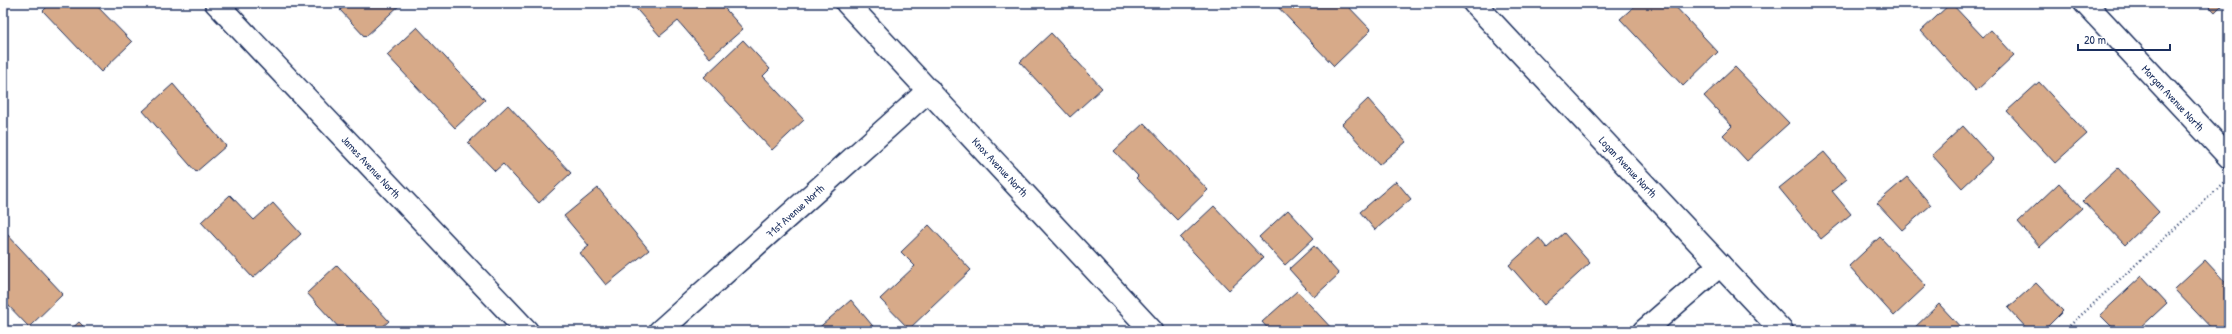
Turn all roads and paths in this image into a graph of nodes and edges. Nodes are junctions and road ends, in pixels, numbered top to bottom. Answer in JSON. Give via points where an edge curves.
{"nodes":[{"id":1,"x":216,"y":3,"type":"edge"},
{"id":2,"x":847,"y":3,"type":"edge"},
{"id":3,"x":1474,"y":3,"type":"edge"},
{"id":4,"x":2085,"y":3,"type":"edge"},
{"id":5,"x":929,"y":90,"type":"junction"},
{"id":6,"x":2229,"y":157,"type":"edge"},
{"id":7,"x":2229,"y":178,"type":"edge"},
{"id":8,"x":1720,"y":265,"type":"junction"},
{"id":9,"x":527,"y":331,"type":"edge"},
{"id":10,"x":660,"y":331,"type":"edge"},
{"id":11,"x":1152,"y":331,"type":"edge"},
{"id":12,"x":1644,"y":331,"type":"edge"},
{"id":13,"x":1782,"y":331,"type":"edge"},
{"id":14,"x":2064,"y":331,"type":"edge"}],
"edges":[{"from":1,"to":9,"type":"street","name":"James Avenue North"},
{"from":2,"to":5,"type":"street","name":"Knox Avenue North"},
{"from":3,"to":8,"type":"street","name":"Logan Avenue North"},
{"from":4,"to":6,"type":"street","name":"Morgan Avenue North"},
{"from":5,"to":10,"type":"street","name":"71st Avenue North"},
{"from":5,"to":11,"type":"street","name":"Knox Avenue North"},
{"from":7,"to":14,"type":"path"},
{"from":8,"to":12,"type":"street"},
{"from":8,"to":13,"type":"street","name":"Logan Avenue North"}]}
